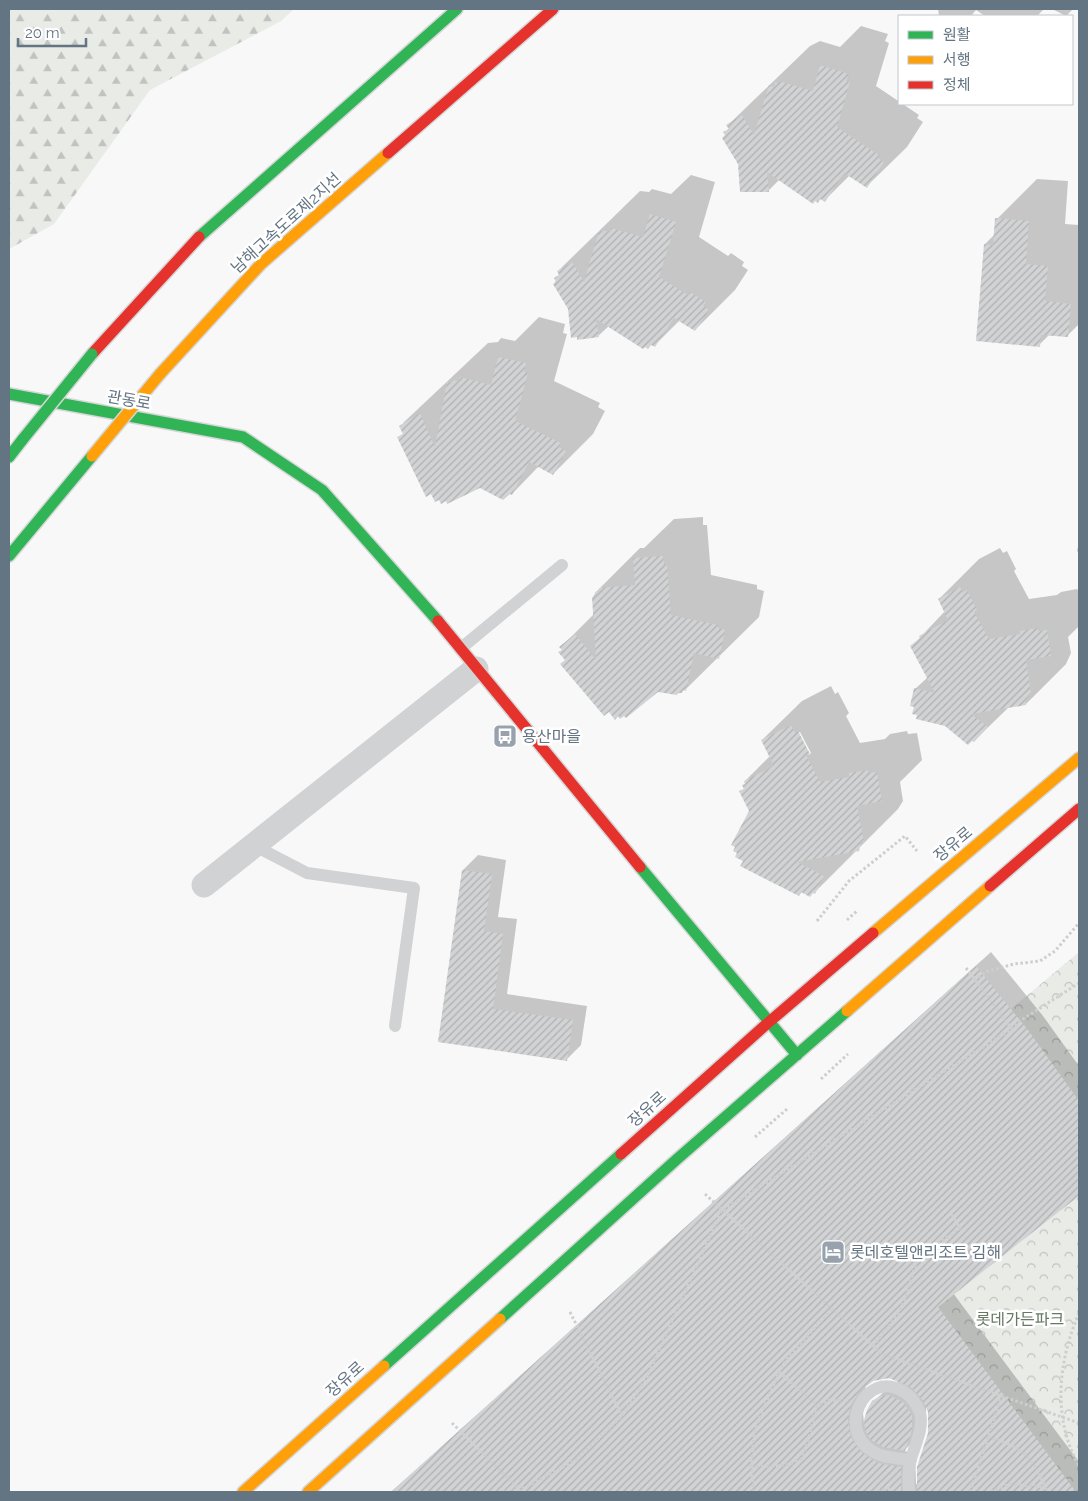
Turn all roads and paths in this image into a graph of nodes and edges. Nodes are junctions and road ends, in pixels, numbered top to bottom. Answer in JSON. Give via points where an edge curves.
{"nodes":[{"id":1,"x":458,"y":9,"type":"edge"},
{"id":2,"x":553,"y":9,"type":"edge"},
{"id":3,"x":9,"y":394,"type":"edge"},
{"id":4,"x":9,"y":457,"type":"edge"},
{"id":5,"x":9,"y":556,"type":"edge"},
{"id":6,"x":562,"y":565,"type":"dead end"},
{"id":7,"x":460,"y":649,"type":"junction"},
{"id":8,"x":476,"y":669,"type":"junction"},
{"id":9,"x":1079,"y":758,"type":"edge"},
{"id":10,"x":1079,"y":809,"type":"edge"},
{"id":11,"x":253,"y":845,"type":"junction"},
{"id":12,"x":916,"y":852,"type":"dead end"},
{"id":13,"x":204,"y":885,"type":"dead end"},
{"id":14,"x":817,"y":921,"type":"dead end"},
{"id":15,"x":1079,"y":923,"type":"edge"},
{"id":16,"x":966,"y":968,"type":"dead end"},
{"id":17,"x":974,"y":980,"type":"junction"},
{"id":18,"x":1079,"y":984,"type":"edge"},
{"id":19,"x":769,"y":1022,"type":"junction"},
{"id":20,"x":394,"y":1026,"type":"dead end"},
{"id":21,"x":1012,"y":1029,"type":"junction"},
{"id":22,"x":848,"y":1054,"type":"dead end"},
{"id":23,"x":797,"y":1055,"type":"junction"},
{"id":24,"x":821,"y":1079,"type":"dead end"},
{"id":25,"x":786,"y":1109,"type":"dead end"},
{"id":26,"x":755,"y":1137,"type":"dead end"},
{"id":27,"x":705,"y":1194,"type":"dead end"},
{"id":28,"x":721,"y":1211,"type":"junction"},
{"id":29,"x":951,"y":1213,"type":"dead end"},
{"id":30,"x":832,"y":1309,"type":"junction"},
{"id":31,"x":570,"y":1312,"type":"dead end"},
{"id":32,"x":1079,"y":1313,"type":"edge"},
{"id":33,"x":873,"y":1346,"type":"junction"},
{"id":34,"x":779,"y":1372,"type":"junction"},
{"id":35,"x":1002,"y":1395,"type":"junction"},
{"id":36,"x":817,"y":1405,"type":"junction"},
{"id":37,"x":859,"y":1406,"type":"junction"},
{"id":38,"x":622,"y":1416,"type":"junction"},
{"id":39,"x":1062,"y":1416,"type":"junction"},
{"id":40,"x":1079,"y":1422,"type":"edge"},
{"id":41,"x":452,"y":1423,"type":"dead end"},
{"id":42,"x":988,"y":1437,"type":"junction"},
{"id":43,"x":911,"y":1460,"type":"junction"},
{"id":44,"x":1079,"y":1466,"type":"edge"},
{"id":45,"x":751,"y":1467,"type":"junction"},
{"id":46,"x":1045,"y":1487,"type":"junction"},
{"id":47,"x":520,"y":1490,"type":"junction"},
{"id":48,"x":243,"y":1492,"type":"edge"},
{"id":49,"x":308,"y":1492,"type":"edge"},
{"id":50,"x":503,"y":1492,"type":"edge"},
{"id":51,"x":754,"y":1492,"type":"edge"},
{"id":52,"x":909,"y":1492,"type":"edge"},
{"id":53,"x":970,"y":1492,"type":"edge"},
{"id":54,"x":991,"y":1492,"type":"edge"},
{"id":55,"x":1047,"y":1492,"type":"edge"}],
"edges":[{"from":1,"to":4,"type":"main road","bridge":true,"via":[[210,226],[92,354]]},
{"from":2,"to":5,"type":"main road","name":"남해고속도로제2지선","bridge":true,"via":[[261,264],[160,374]]},
{"from":3,"to":7,"type":"main road","name":"관동로","via":[[243,438],[322,490],[414,592]]},
{"from":6,"to":7,"type":"lane"},
{"from":7,"to":8,"type":"main road"},
{"from":8,"to":11,"type":"street"},
{"from":8,"to":19,"type":"main road"},
{"from":9,"to":19,"type":"main road","name":"장유로"},
{"from":10,"to":23,"type":"main road"},
{"from":11,"to":13,"type":"street"},
{"from":11,"to":20,"type":"lane","via":[[307,873],[414,888]]},
{"from":12,"to":14,"type":"path","via":[[905,836],[850,881]]},
{"from":15,"to":17,"type":"path","via":[[1055,951],[1040,961],[988,971]]},
{"from":16,"to":17,"type":"path"},
{"from":17,"to":21,"type":"path"},
{"from":18,"to":21,"type":"path"},
{"from":19,"to":23,"type":"main road"},
{"from":19,"to":48,"type":"main road","name":"장유로"},
{"from":21,"to":28,"type":"path"},
{"from":22,"to":24,"type":"path"},
{"from":23,"to":49,"type":"main road"},
{"from":25,"to":26,"type":"path"},
{"from":27,"to":28,"type":"path"},
{"from":28,"to":30,"type":"path"},
{"from":28,"to":38,"type":"path","via":[[646,1379]]},
{"from":29,"to":33,"type":"path","via":[[960,1228],[917,1260],[897,1316]]},
{"from":30,"to":33,"type":"path"},
{"from":30,"to":34,"type":"path","via":[[788,1357]]},
{"from":31,"to":38,"type":"path"},
{"from":32,"to":39,"type":"path","via":[[1063,1358]]},
{"from":33,"to":35,"type":"path","via":[[882,1354]]},
{"from":34,"to":36,"type":"path"},
{"from":34,"to":45,"type":"path","via":[[755,1429]]},
{"from":35,"to":39,"type":"path"},
{"from":35,"to":42,"type":"path"},
{"from":36,"to":37,"type":"path","via":[[829,1400],[847,1401]]},
{"from":36,"to":45,"type":"path","via":[[808,1445],[801,1459],[788,1464]]},
{"from":37,"to":43,"type":"lane","via":[[856,1426],[858,1436],[867,1447],[880,1454]]},
{"from":37,"to":43,"type":"lane","via":[[873,1391],[885,1386],[898,1387],[911,1396],[920,1414],[918,1440]]},
{"from":38,"to":47,"type":"path","via":[[576,1460]]},
{"from":39,"to":40,"type":"path"},
{"from":39,"to":44,"type":"path","via":[[1068,1442]]},
{"from":41,"to":47,"type":"path"},
{"from":42,"to":46,"type":"path","via":[[1019,1448],[1032,1460]]},
{"from":42,"to":53,"type":"path"},
{"from":43,"to":52,"type":"lane"},
{"from":45,"to":51,"type":"path"},
{"from":46,"to":54,"type":"path","via":[[1010,1484]]},
{"from":46,"to":55,"type":"path"},
{"from":47,"to":50,"type":"path"}]}
